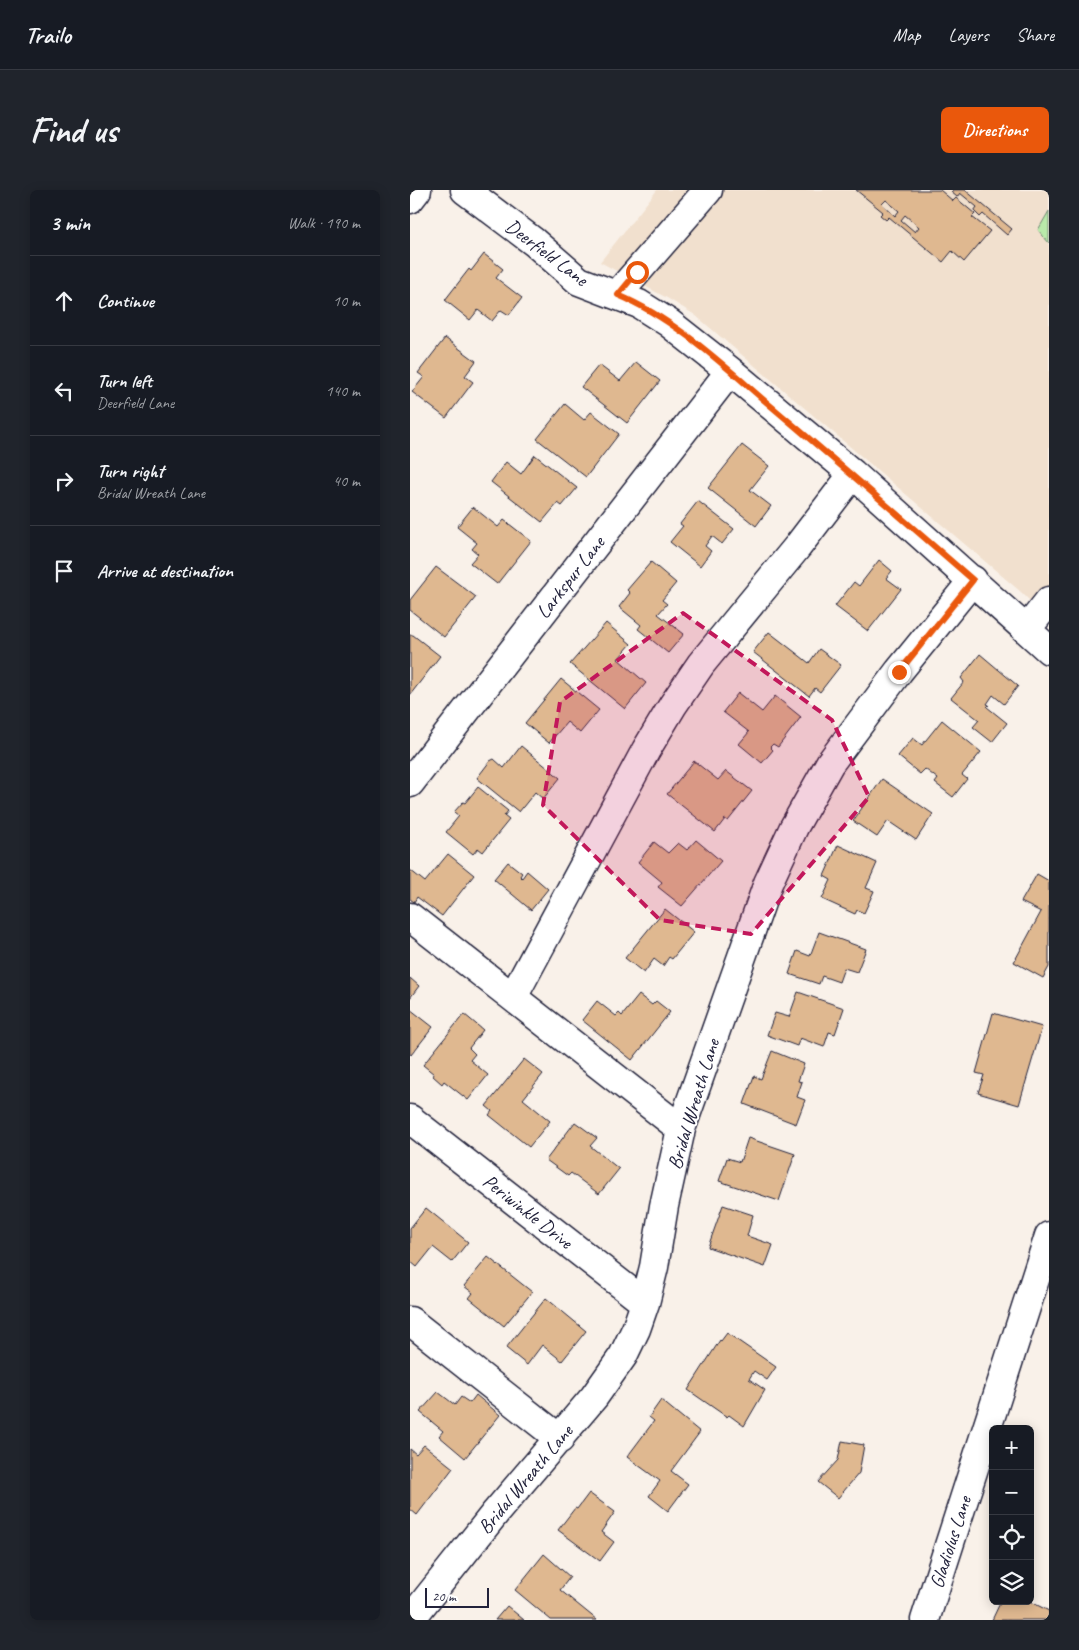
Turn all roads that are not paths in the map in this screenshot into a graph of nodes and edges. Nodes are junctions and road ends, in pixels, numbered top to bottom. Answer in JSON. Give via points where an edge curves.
{"nodes":[{"id":1,"x":417,"y":190,"type":"edge"},
{"id":2,"x":465,"y":190,"type":"edge"},
{"id":3,"x":708,"y":190,"type":"edge"},
{"id":4,"x":410,"y":199,"type":"edge"},
{"id":5,"x":618,"y":295,"type":"junction"},
{"id":6,"x":730,"y":371,"type":"junction"},
{"id":7,"x":853,"y":474,"type":"junction"},
{"id":8,"x":973,"y":580,"type":"junction"},
{"id":9,"x":1049,"y":601,"type":"edge"},
{"id":10,"x":1027,"y":629,"type":"junction"},
{"id":11,"x":1049,"y":650,"type":"edge"},
{"id":12,"x":410,"y":783,"type":"edge"},
{"id":13,"x":410,"y":917,"type":"edge"},
{"id":14,"x":513,"y":997,"type":"junction"},
{"id":15,"x":410,"y":1119,"type":"edge"},
{"id":16,"x":681,"y":1129,"type":"junction"},
{"id":17,"x":1049,"y":1236,"type":"edge"},
{"id":18,"x":645,"y":1302,"type":"junction"},
{"id":19,"x":410,"y":1321,"type":"edge"},
{"id":20,"x":560,"y":1439,"type":"junction"},
{"id":21,"x":410,"y":1620,"type":"edge"},
{"id":22,"x":925,"y":1620,"type":"edge"}],
"edges":[{"from":1,"to":4,"type":"street"},
{"from":2,"to":5,"type":"street","name":"Deerfield Lane","via":[[579,281]]},
{"from":3,"to":5,"type":"street"},
{"from":5,"to":6,"type":"street","name":"Deerfield Lane","via":[[669,323]]},
{"from":6,"to":7,"type":"street","name":"Deerfield Lane"},
{"from":6,"to":12,"type":"street","name":"Larkspur Lane"},
{"from":7,"to":8,"type":"street","name":"Deerfield Lane"},
{"from":7,"to":14,"type":"street","via":[[672,705]]},
{"from":8,"to":10,"type":"street","name":"Deerfield Lane"},
{"from":8,"to":16,"type":"street","name":"Bridal Wreath Lane","via":[[830,763],[794,827],[768,883]]},
{"from":9,"to":10,"type":"street"},
{"from":10,"to":11,"type":"street","name":"Deerfield Lane"},
{"from":13,"to":14,"type":"street"},
{"from":14,"to":16,"type":"street"},
{"from":15,"to":18,"type":"street","name":"Periwinkle Drive"},
{"from":16,"to":18,"type":"street","name":"Bridal Wreath Lane"},
{"from":17,"to":22,"type":"street","name":"Gladiolus Lane"},
{"from":18,"to":20,"type":"street","name":"Bridal Wreath Lane","via":[[623,1356]]},
{"from":19,"to":20,"type":"street"},
{"from":20,"to":21,"type":"street","name":"Bridal Wreath Lane","via":[[496,1512]]}]}
